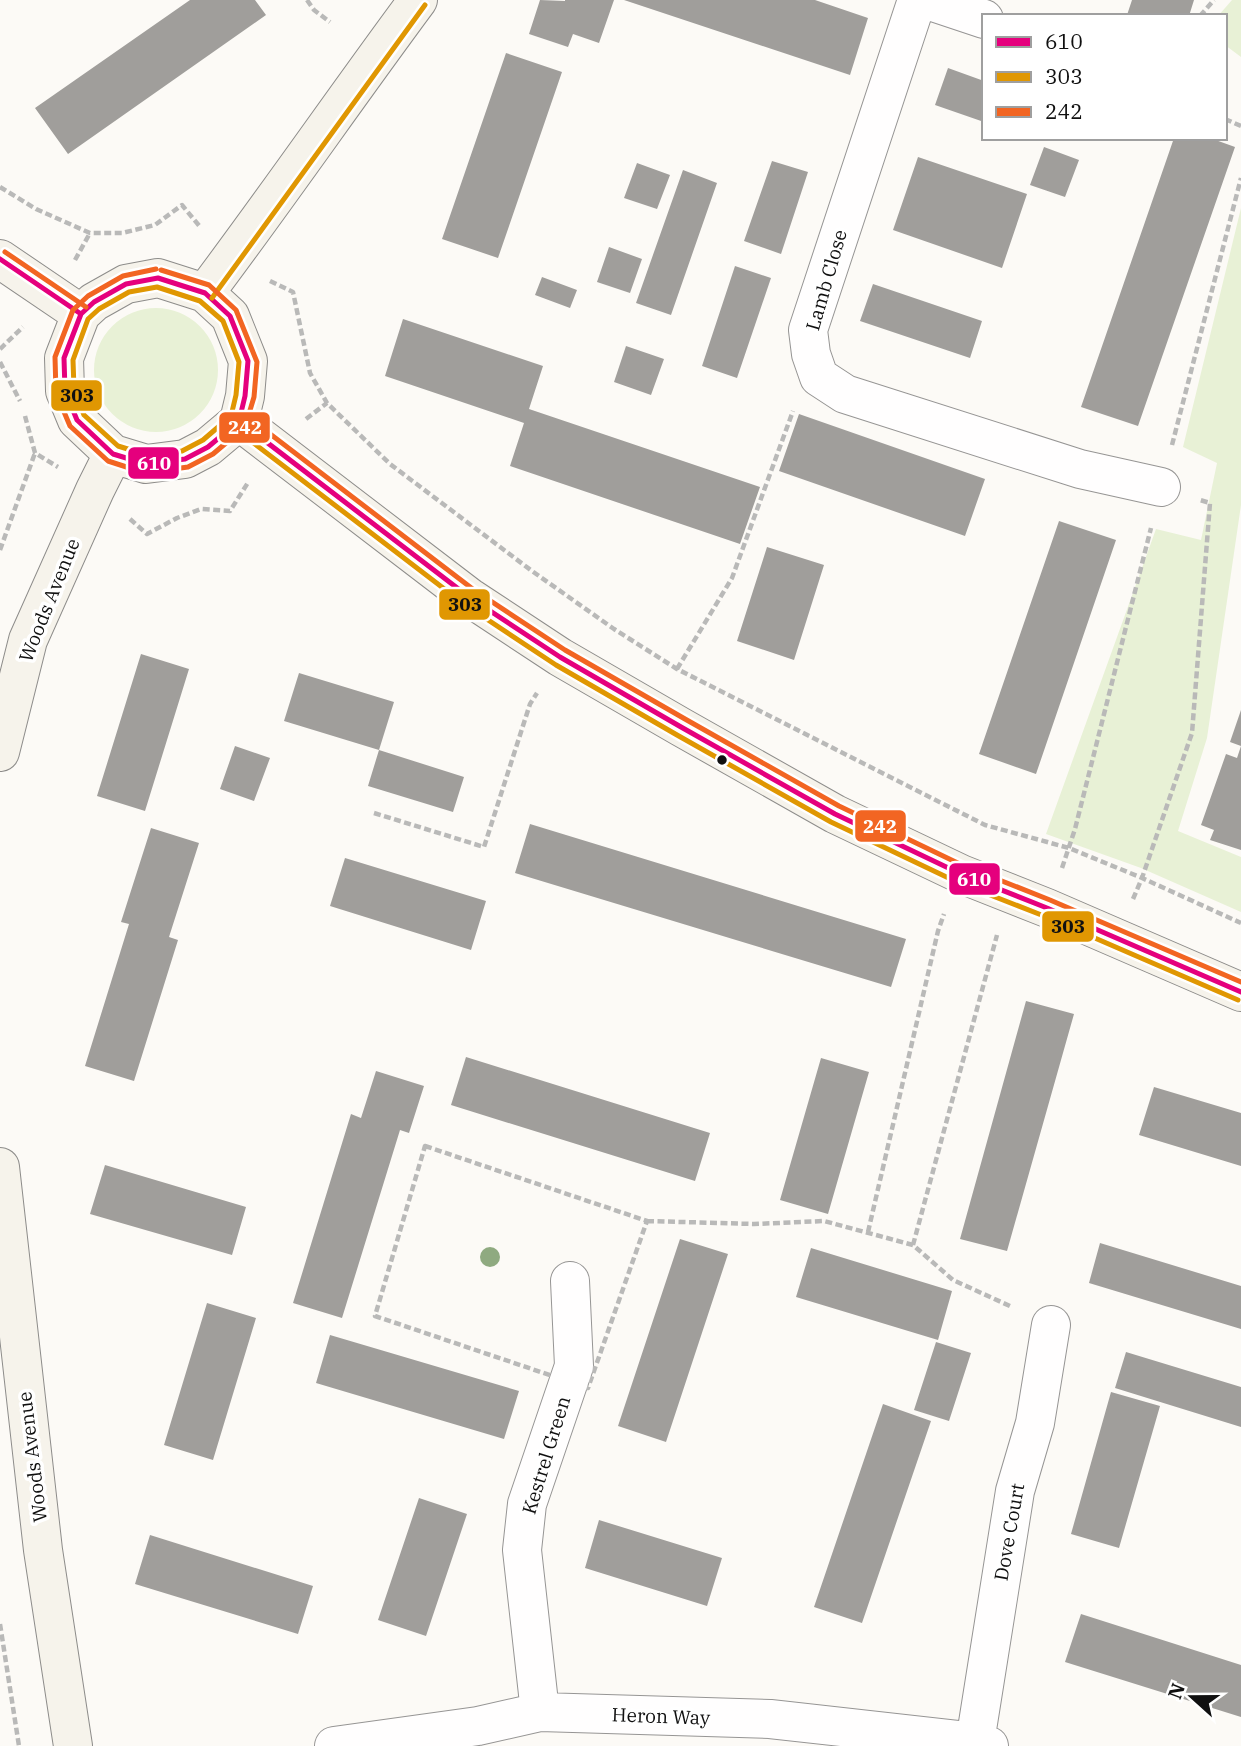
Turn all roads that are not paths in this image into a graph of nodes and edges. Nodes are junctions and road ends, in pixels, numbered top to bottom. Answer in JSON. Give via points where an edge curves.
{"nodes":[{"id":1,"x":418,"y":0,"type":"edge"},
{"id":2,"x":917,"y":0,"type":"edge"},
{"id":3,"x":928,"y":0,"type":"edge"},
{"id":4,"x":982,"y":18,"type":"edge"},
{"id":5,"x":0,"y":259,"type":"edge"},
{"id":6,"x":205,"y":293,"type":"junction"},
{"id":7,"x":81,"y":314,"type":"junction"},
{"id":8,"x":239,"y":421,"type":"junction"},
{"id":9,"x":113,"y":454,"type":"junction"},
{"id":10,"x":1161,"y":487,"type":"road end"},
{"id":11,"x":0,"y":752,"type":"edge"},
{"id":12,"x":1241,"y":992,"type":"edge"},
{"id":13,"x":0,"y":1167,"type":"edge"},
{"id":14,"x":570,"y":1281,"type":"dead end"},
{"id":15,"x":1051,"y":1325,"type":"road end"},
{"id":16,"x":9,"y":1340,"type":"edge"},
{"id":17,"x":540,"y":1712,"type":"junction"},
{"id":18,"x":769,"y":1732,"type":"edge"},
{"id":19,"x":982,"y":1744,"type":"edge"},
{"id":20,"x":73,"y":1746,"type":"edge"},
{"id":21,"x":334,"y":1746,"type":"edge"}],
"edges":[{"from":1,"to":6,"type":"street"},
{"from":2,"to":10,"type":"street","name":"Lamb Close","via":[[808,330],[819,377],[845,394],[1080,469]]},
{"from":3,"to":4,"type":"street"},
{"from":5,"to":7,"type":"street"},
{"from":6,"to":7,"type":"street","via":[[158,278],[126,284]]},
{"from":6,"to":8,"type":"street","via":[[230,316],[248,361]]},
{"from":7,"to":9,"type":"street","via":[[64,358],[65,391],[77,419]]},
{"from":8,"to":9,"type":"street","via":[[185,459],[146,464]]},
{"from":8,"to":12,"type":"street","via":[[469,597],[560,657],[835,814],[961,874]]},
{"from":9,"to":11,"type":"street","name":"Woods Avenue","via":[[28,640]]},
{"from":13,"to":16,"type":"street","name":"Woods Avenue"},
{"from":14,"to":17,"type":"street","name":"Kestrel Green","via":[[574,1366],[527,1504],[522,1550]]},
{"from":15,"to":19,"type":"street","name":"Dove Court","via":[[1035,1423],[1015,1491]]},
{"from":16,"to":20,"type":"street","name":"Woods Avenue"},
{"from":17,"to":18,"type":"street","name":"Heron Way"},
{"from":17,"to":21,"type":"street","name":"Heron Way","via":[[478,1726]]},
{"from":18,"to":19,"type":"street","name":"Heron Way"}]}
